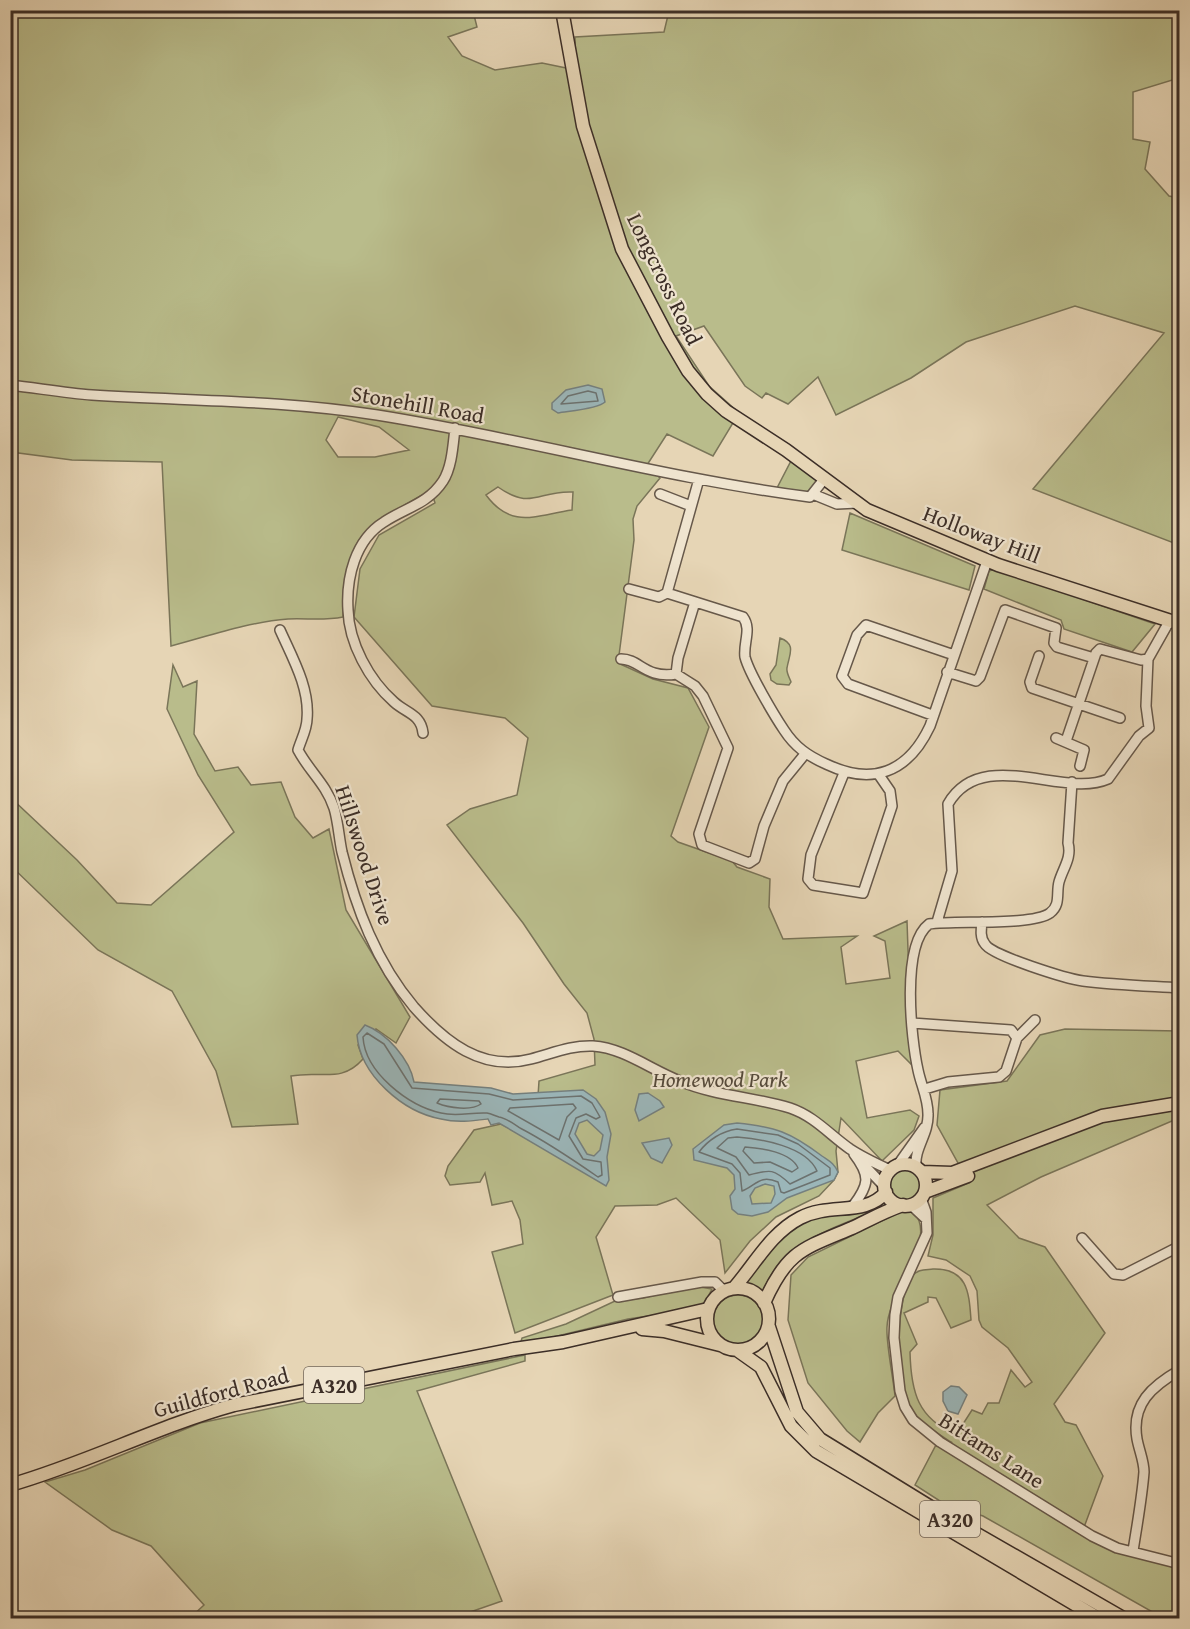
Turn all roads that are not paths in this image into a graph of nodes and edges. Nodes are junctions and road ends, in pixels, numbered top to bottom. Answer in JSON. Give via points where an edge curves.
{"nodes":[{"id":1,"x":562,"y":10,"type":"edge"},
{"id":2,"x":10,"y":385,"type":"edge"},
{"id":3,"x":454,"y":428,"type":"junction"},
{"id":4,"x":786,"y":450,"type":"joint"},
{"id":5,"x":825,"y":478,"type":"junction"},
{"id":6,"x":699,"y":479,"type":"junction"},
{"id":7,"x":660,"y":494,"type":"dead end"},
{"id":8,"x":815,"y":495,"type":"junction"},
{"id":9,"x":856,"y":503,"type":"junction"},
{"id":10,"x":691,"y":506,"type":"junction"},
{"id":11,"x":987,"y":561,"type":"junction"},
{"id":12,"x":629,"y":589,"type":"dead end"},
{"id":13,"x":667,"y":593,"type":"junction"},
{"id":14,"x":695,"y":602,"type":"junction"},
{"id":15,"x":1175,"y":622,"type":"edge"},
{"id":16,"x":280,"y":630,"type":"dead end"},
{"id":17,"x":954,"y":655,"type":"junction"},
{"id":18,"x":1039,"y":656,"type":"dead end"},
{"id":19,"x":1094,"y":658,"type":"junction"},
{"id":20,"x":621,"y":659,"type":"dead end"},
{"id":21,"x":1148,"y":659,"type":"junction"},
{"id":22,"x":947,"y":672,"type":"junction"},
{"id":23,"x":676,"y":674,"type":"junction"},
{"id":24,"x":1078,"y":704,"type":"junction"},
{"id":25,"x":932,"y":715,"type":"junction"},
{"id":26,"x":1120,"y":718,"type":"dead end"},
{"id":27,"x":423,"y":733,"type":"dead end"},
{"id":28,"x":1056,"y":738,"type":"dead end"},
{"id":29,"x":1066,"y":741,"type":"junction"},
{"id":30,"x":805,"y":754,"type":"junction"},
{"id":31,"x":1080,"y":766,"type":"dead end"},
{"id":32,"x":844,"y":773,"type":"junction"},
{"id":33,"x":879,"y":775,"type":"junction"},
{"id":34,"x":1072,"y":782,"type":"junction"},
{"id":35,"x":937,"y":922,"type":"junction"},
{"id":36,"x":982,"y":922,"type":"junction"},
{"id":37,"x":1179,"y":988,"type":"edge"},
{"id":38,"x":1035,"y":1020,"type":"dead end"},
{"id":39,"x":912,"y":1023,"type":"junction"},
{"id":40,"x":1014,"y":1034,"type":"junction"},
{"id":41,"x":925,"y":1089,"type":"junction"},
{"id":42,"x":1179,"y":1103,"type":"edge"},
{"id":43,"x":927,"y":1124,"type":"junction"},
{"id":44,"x":852,"y":1150,"type":"junction"},
{"id":45,"x":1002,"y":1156,"type":"junction"},
{"id":46,"x":861,"y":1162,"type":"junction"},
{"id":47,"x":893,"y":1168,"type":"junction"},
{"id":48,"x":919,"y":1170,"type":"junction"},
{"id":49,"x":885,"y":1189,"type":"junction"},
{"id":50,"x":915,"y":1200,"type":"junction"},
{"id":51,"x":853,"y":1206,"type":"junction"},
{"id":52,"x":1082,"y":1238,"type":"dead end"},
{"id":53,"x":1179,"y":1246,"type":"edge"},
{"id":54,"x":729,"y":1290,"type":"junction"},
{"id":55,"x":618,"y":1297,"type":"dead end"},
{"id":56,"x":764,"y":1303,"type":"junction"},
{"id":57,"x":708,"y":1309,"type":"junction"},
{"id":58,"x":769,"y":1328,"type":"junction"},
{"id":59,"x":626,"y":1329,"type":"junction"},
{"id":60,"x":720,"y":1345,"type":"junction"},
{"id":61,"x":737,"y":1350,"type":"junction"},
{"id":62,"x":1179,"y":1370,"type":"edge"},
{"id":63,"x":10,"y":1485,"type":"edge"},
{"id":64,"x":1133,"y":1551,"type":"junction"},
{"id":65,"x":1179,"y":1564,"type":"edge"},
{"id":66,"x":1098,"y":1618,"type":"edge"},
{"id":67,"x":1123,"y":1618,"type":"edge"}],
"edges":[{"from":1,"to":4,"type":"main road","name":"Longcross Road","via":[[583,126],[609,212],[630,264],[697,383],[721,407]]},
{"from":2,"to":3,"type":"street","name":"Stonehill Road","via":[[90,394],[280,404],[375,414]]},
{"from":3,"to":6,"type":"street","name":"Stonehill Road"},
{"from":3,"to":27,"type":"street","via":[[451,461],[444,480],[421,503],[369,533],[356,555],[349,582],[351,634],[362,659],[379,686],[422,724]]},
{"from":4,"to":5,"type":"main road","name":"Holloway Hill"},
{"from":5,"to":8,"type":"street"},
{"from":5,"to":9,"type":"main road","name":"Holloway Hill"},
{"from":6,"to":8,"type":"street","name":"Stonehill Road","via":[[771,492]]},
{"from":6,"to":10,"type":"street"},
{"from":7,"to":10,"type":"street"},
{"from":8,"to":9,"type":"street","name":"Stonehill Road","via":[[837,504]]},
{"from":9,"to":11,"type":"main road","name":"Holloway Hill"},
{"from":10,"to":13,"type":"street"},
{"from":11,"to":15,"type":"main road","name":"Holloway Hill"},
{"from":11,"to":17,"type":"street"},
{"from":12,"to":13,"type":"street","via":[[659,597]]},
{"from":13,"to":14,"type":"street"},
{"from":14,"to":23,"type":"street"},
{"from":14,"to":30,"type":"street","via":[[746,622],[746,657],[784,730]]},
{"from":15,"to":21,"type":"street"},
{"from":16,"to":44,"type":"street","name":"Hillswood Drive","via":[[308,705],[298,750],[320,779],[335,810],[340,845],[362,918],[392,976],[436,1030],[455,1046],[501,1063],[529,1060],[560,1050],[608,1048],[691,1086],[791,1108],[813,1119]]},
{"from":17,"to":22,"type":"street"},
{"from":17,"to":25,"type":"street","via":[[866,625],[857,635],[846,665],[842,676],[848,684]]},
{"from":18,"to":24,"type":"street","via":[[1030,682],[1032,688]]},
{"from":19,"to":21,"type":"street","via":[[1104,648]]},
{"from":19,"to":22,"type":"street","via":[[1057,647],[1056,628],[1005,610],[976,681]]},
{"from":19,"to":24,"type":"street"},
{"from":20,"to":23,"type":"street","via":[[630,660],[649,673]]},
{"from":21,"to":34,"type":"street","via":[[1149,728],[1108,779]]},
{"from":22,"to":25,"type":"street"},
{"from":23,"to":30,"type":"street","via":[[703,696],[728,748],[699,834],[699,842],[705,847],[749,863],[755,859],[783,781]]},
{"from":24,"to":26,"type":"street"},
{"from":24,"to":29,"type":"street"},
{"from":25,"to":33,"type":"street","via":[[917,750]]},
{"from":28,"to":29,"type":"street"},
{"from":29,"to":31,"type":"street","via":[[1084,750]]},
{"from":30,"to":32,"type":"street"},
{"from":32,"to":33,"type":"street"},
{"from":32,"to":33,"type":"street","via":[[811,855],[808,879],[813,885],[863,893],[892,806],[891,793]]},
{"from":34,"to":35,"type":"street","via":[[1009,775],[973,781],[956,792],[948,804],[952,872]]},
{"from":34,"to":36,"type":"street","via":[[1070,852],[1058,885],[1058,903],[1051,913],[1042,916]]},
{"from":35,"to":36,"type":"street"},
{"from":35,"to":39,"type":"street","via":[[923,928],[916,940]]},
{"from":36,"to":37,"type":"street","via":[[984,944],[1004,957],[1080,981]]},
{"from":38,"to":40,"type":"street"},
{"from":39,"to":40,"type":"street"},
{"from":39,"to":41,"type":"street","via":[[918,1069]]},
{"from":40,"to":41,"type":"street","via":[[1006,1071],[999,1077],[948,1082]]},
{"from":41,"to":43,"type":"street"},
{"from":42,"to":45,"type":"main road","via":[[1102,1116]]},
{"from":43,"to":47,"type":"street"},
{"from":43,"to":48,"type":"street","via":[[926,1135],[916,1152]]},
{"from":44,"to":46,"type":"street","name":"Hillswood Drive"},
{"from":44,"to":47,"type":"street","name":"Hillswood Drive"},
{"from":45,"to":48,"type":"main road","via":[[952,1173]]},
{"from":45,"to":50,"type":"main road"},
{"from":46,"to":49,"type":"street","name":"Hillswood Drive"},
{"from":46,"to":51,"type":"street","name":"Hillswood Drive","via":[[867,1184]]},
{"from":47,"to":48,"type":"main road","via":[[909,1164]]},
{"from":47,"to":49,"type":"main road"},
{"from":48,"to":50,"type":"main road","via":[[926,1178]]},
{"from":49,"to":50,"type":"main road","via":[[894,1202]]},
{"from":49,"to":51,"type":"main road","via":[[868,1206]]},
{"from":50,"to":56,"type":"main road","via":[[820,1240],[791,1257],[775,1278]]},
{"from":50,"to":64,"type":"street","name":"Bittams Lane","via":[[926,1219],[927,1233],[898,1297],[894,1338],[900,1391],[912,1420],[940,1443],[1092,1536]]},
{"from":51,"to":54,"type":"main road","via":[[821,1210],[783,1228]]},
{"from":52,"to":53,"type":"street","via":[[1114,1274],[1123,1275]]},
{"from":54,"to":55,"type":"street","via":[[715,1282],[702,1282]]},
{"from":54,"to":56,"type":"main road","via":[[755,1293]]},
{"from":54,"to":57,"type":"main road","via":[[713,1300]]},
{"from":56,"to":58,"type":"main road","number":"A320"},
{"from":57,"to":59,"type":"main road","name":"Guildford Road","number":"A320"},
{"from":57,"to":60,"type":"main road","via":[[708,1330]]},
{"from":58,"to":61,"type":"main road","via":[[758,1343]]},
{"from":58,"to":67,"type":"main road","number":"A320","via":[[797,1412],[820,1439]]},
{"from":59,"to":60,"type":"main road","name":"Guildford Road","number":"A320","via":[[659,1330]]},
{"from":59,"to":63,"type":"main road","name":"Guildford Road","number":"A320","via":[[234,1405]]},
{"from":60,"to":61,"type":"main road","number":"A320"},
{"from":61,"to":66,"type":"main road","number":"A320","via":[[760,1367],[791,1426],[816,1451]]},
{"from":62,"to":64,"type":"street","via":[[1151,1388],[1141,1402],[1137,1437],[1144,1469]]},
{"from":64,"to":65,"type":"street","name":"Bittams Lane"}]}
